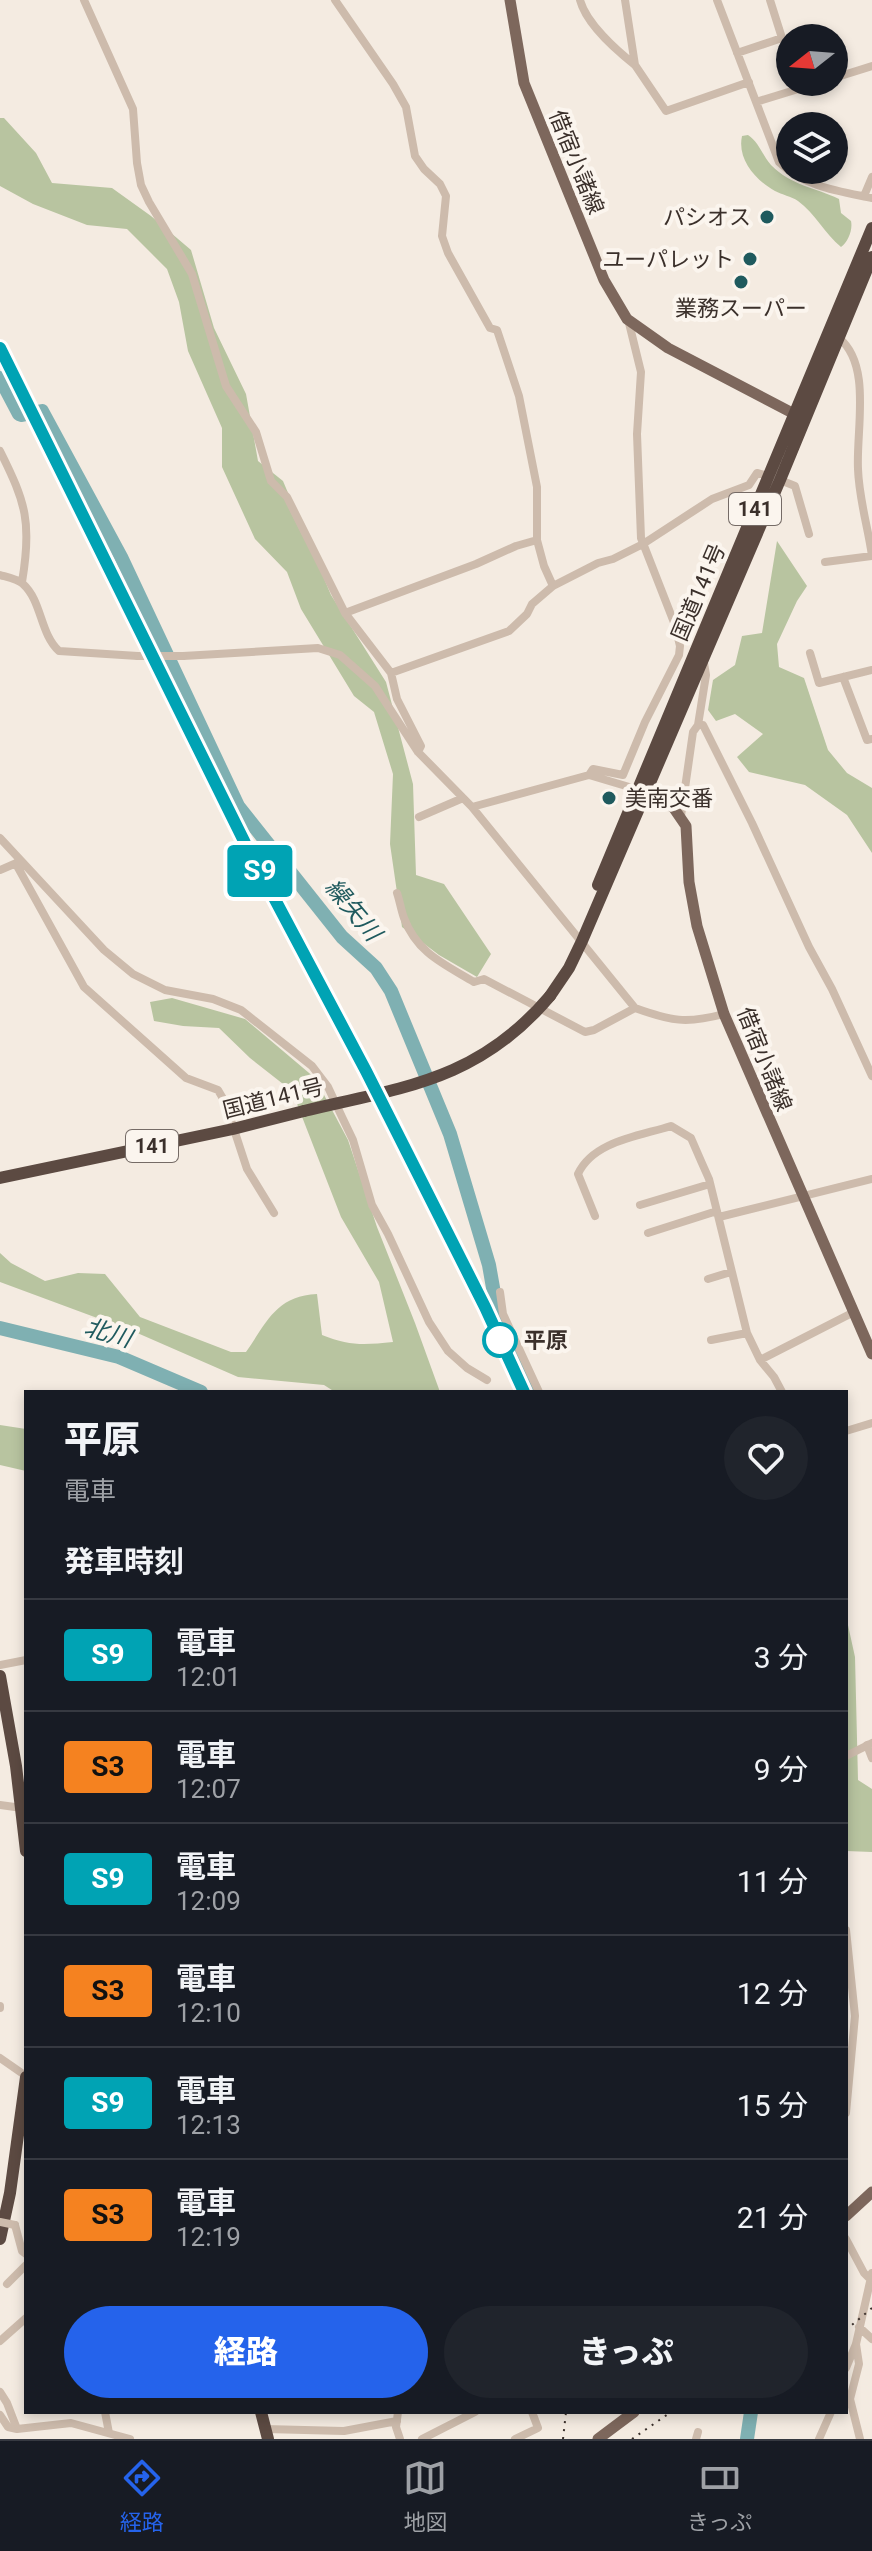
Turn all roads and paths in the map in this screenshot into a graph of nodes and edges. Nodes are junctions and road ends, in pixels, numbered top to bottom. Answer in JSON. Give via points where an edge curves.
{"nodes":[{"id":1,"x":84,"y":0,"type":"edge"},
{"id":2,"x":335,"y":0,"type":"edge"},
{"id":3,"x":510,"y":0,"type":"edge"},
{"id":4,"x":580,"y":0,"type":"edge"},
{"id":5,"x":625,"y":0,"type":"edge"},
{"id":6,"x":717,"y":0,"type":"edge"},
{"id":7,"x":770,"y":0,"type":"edge"},
{"id":8,"x":737,"y":53,"type":"junction"},
{"id":9,"x":635,"y":65,"type":"junction"},
{"id":10,"x":872,"y":66,"type":"edge"},
{"id":11,"x":848,"y":74,"type":"edge"},
{"id":12,"x":749,"y":82,"type":"junction"},
{"id":13,"x":776,"y":96,"type":"edge"},
{"id":14,"x":756,"y":102,"type":"junction"},
{"id":15,"x":872,"y":177,"type":"edge"},
{"id":16,"x":868,"y":197,"type":"edge"},
{"id":17,"x":872,"y":228,"type":"edge"},
{"id":18,"x":872,"y":257,"type":"edge"},
{"id":19,"x":627,"y":319,"type":"junction"},
{"id":20,"x":839,"y":338,"type":"junction"},
{"id":21,"x":799,"y":417,"type":"junction"},
{"id":22,"x":0,"y":451,"type":"edge"},
{"id":23,"x":774,"y":478,"type":"junction"},
{"id":24,"x":809,"y":534,"type":"dead end"},
{"id":25,"x":871,"y":537,"type":"edge"},
{"id":26,"x":537,"y":540,"type":"junction"},
{"id":27,"x":643,"y":544,"type":"junction"},
{"id":28,"x":872,"y":556,"type":"edge"},
{"id":29,"x":825,"y":562,"type":"dead end"},
{"id":30,"x":0,"y":575,"type":"edge"},
{"id":31,"x":22,"y":582,"type":"junction"},
{"id":32,"x":553,"y":586,"type":"junction"},
{"id":33,"x":345,"y":613,"type":"junction"},
{"id":34,"x":810,"y":653,"type":"dead end"},
{"id":35,"x":703,"y":661,"type":"junction"},
{"id":36,"x":872,"y":670,"type":"edge"},
{"id":37,"x":391,"y":673,"type":"junction"},
{"id":38,"x":843,"y":677,"type":"junction"},
{"id":39,"x":698,"y":725,"type":"junction"},
{"id":40,"x":872,"y":739,"type":"edge"},
{"id":41,"x":418,"y":752,"type":"junction"},
{"id":42,"x":589,"y":775,"type":"junction"},
{"id":43,"x":641,"y":791,"type":"junction"},
{"id":44,"x":463,"y":798,"type":"junction"},
{"id":45,"x":472,"y":807,"type":"junction"},
{"id":46,"x":681,"y":816,"type":"junction"},
{"id":47,"x":419,"y":817,"type":"dead end"},
{"id":48,"x":0,"y":838,"type":"edge"},
{"id":49,"x":19,"y":862,"type":"junction"},
{"id":50,"x":0,"y":870,"type":"edge"},
{"id":51,"x":397,"y":893,"type":"dead end"},
{"id":52,"x":584,"y":936,"type":"junction"},
{"id":53,"x":635,"y":1008,"type":"junction"},
{"id":54,"x":724,"y":1014,"type":"junction"},
{"id":55,"x":872,"y":1076,"type":"edge"},
{"id":56,"x":233,"y":1129,"type":"junction"},
{"id":57,"x":0,"y":1178,"type":"edge"},
{"id":58,"x":872,"y":1179,"type":"edge"},
{"id":59,"x":710,"y":1184,"type":"junction"},
{"id":60,"x":804,"y":1195,"type":"junction"},
{"id":61,"x":640,"y":1205,"type":"dead end"},
{"id":62,"x":274,"y":1213,"type":"dead end"},
{"id":63,"x":718,"y":1214,"type":"junction"},
{"id":64,"x":595,"y":1216,"type":"dead end"},
{"id":65,"x":648,"y":1233,"type":"dead end"},
{"id":66,"x":731,"y":1272,"type":"junction"},
{"id":67,"x":708,"y":1279,"type":"dead end"},
{"id":68,"x":500,"y":1292,"type":"dead end"},
{"id":69,"x":854,"y":1312,"type":"junction"},
{"id":70,"x":747,"y":1333,"type":"junction"},
{"id":71,"x":711,"y":1340,"type":"dead end"},
{"id":72,"x":872,"y":1354,"type":"edge"},
{"id":73,"x":760,"y":1360,"type":"junction"},
{"id":74,"x":487,"y":1380,"type":"dead end"},
{"id":75,"x":538,"y":1390,"type":"edge"},
{"id":76,"x":781,"y":1390,"type":"edge"},
{"id":77,"x":872,"y":1423,"type":"edge"},
{"id":78,"x":848,"y":1430,"type":"edge"},
{"id":79,"x":24,"y":1660,"type":"edge"},
{"id":80,"x":0,"y":1665,"type":"edge"},
{"id":81,"x":0,"y":1676,"type":"edge"},
{"id":82,"x":870,"y":1744,"type":"edge"},
{"id":83,"x":848,"y":1755,"type":"edge"},
{"id":84,"x":872,"y":1758,"type":"edge"},
{"id":85,"x":0,"y":1805,"type":"edge"},
{"id":86,"x":24,"y":1818,"type":"edge"},
{"id":87,"x":848,"y":1949,"type":"edge"},
{"id":88,"x":0,"y":2058,"type":"edge"},
{"id":89,"x":23,"y":2074,"type":"edge"},
{"id":90,"x":848,"y":2091,"type":"edge"},
{"id":91,"x":872,"y":2192,"type":"edge"},
{"id":92,"x":848,"y":2214,"type":"edge"},
{"id":93,"x":0,"y":2222,"type":"edge"},
{"id":94,"x":0,"y":2239,"type":"edge"},
{"id":95,"x":848,"y":2243,"type":"edge"},
{"id":96,"x":24,"y":2252,"type":"edge"},
{"id":97,"x":24,"y":2267,"type":"edge"},
{"id":98,"x":871,"y":2276,"type":"edge"},
{"id":99,"x":7,"y":2284,"type":"dead end"},
{"id":100,"x":24,"y":2320,"type":"edge"},
{"id":101,"x":867,"y":2332,"type":"edge"},
{"id":102,"x":0,"y":2341,"type":"edge"},
{"id":103,"x":856,"y":2344,"type":"junction"},
{"id":104,"x":848,"y":2363,"type":"edge"},
{"id":105,"x":0,"y":2392,"type":"edge"},
{"id":106,"x":105,"y":2414,"type":"edge"},
{"id":107,"x":262,"y":2414,"type":"edge"},
{"id":108,"x":471,"y":2414,"type":"edge"},
{"id":109,"x":533,"y":2414,"type":"edge"},
{"id":110,"x":631,"y":2414,"type":"edge"},
{"id":111,"x":830,"y":2414,"type":"edge"},
{"id":112,"x":0,"y":2415,"type":"edge"},
{"id":113,"x":398,"y":2416,"type":"edge"},
{"id":114,"x":17,"y":2429,"type":"junction"},
{"id":115,"x":109,"y":2433,"type":"junction"},
{"id":116,"x":267,"y":2434,"type":"edge"},
{"id":117,"x":130,"y":2439,"type":"edge"},
{"id":118,"x":400,"y":2439,"type":"edge"},
{"id":119,"x":422,"y":2439,"type":"edge"},
{"id":120,"x":515,"y":2439,"type":"edge"},
{"id":121,"x":598,"y":2439,"type":"edge"},
{"id":122,"x":819,"y":2439,"type":"edge"},
{"id":123,"x":860,"y":2439,"type":"edge"}],
"edges":[{"from":1,"to":33,"type":"street","via":[[133,109],[141,185],[192,274],[226,386],[256,432],[271,481],[287,497]]},
{"from":2,"to":26,"type":"street","via":[[406,107],[415,156],[446,196],[442,236],[448,253],[506,351],[537,487]]},
{"from":3,"to":19,"type":"main road","name":"借宿小諸線","via":[[524,83],[604,280]]},
{"from":4,"to":9,"type":"street","via":[[587,17]]},
{"from":5,"to":9,"type":"street"},
{"from":6,"to":8,"type":"street"},
{"from":7,"to":8,"type":"street","via":[[782,38]]},
{"from":8,"to":12,"type":"street"},
{"from":9,"to":12,"type":"street","via":[[666,111]]},
{"from":10,"to":11,"type":"street"},
{"from":12,"to":14,"type":"street"},
{"from":13,"to":14,"type":"street"},
{"from":14,"to":16,"type":"street","via":[[779,162],[790,172],[826,189]]},
{"from":15,"to":16,"type":"street"},
{"from":17,"to":21,"type":"highway","name":"国道141号","number":"141"},
{"from":18,"to":20,"type":"highway","name":"国道141号","number":"141"},
{"from":19,"to":21,"type":"main road","name":"借宿小諸線","via":[[668,348]]},
{"from":19,"to":27,"type":"street","via":[[641,372],[637,434]]},
{"from":20,"to":21,"type":"highway","name":"国道141号","number":"141"},
{"from":20,"to":25,"type":"street","via":[[850,345],[859,368],[858,466]]},
{"from":21,"to":23,"type":"highway","name":"国道141号","number":"141"},
{"from":22,"to":31,"type":"street","via":[[26,514]]},
{"from":23,"to":24,"type":"street","via":[[795,486]]},
{"from":23,"to":27,"type":"street","via":[[757,473],[749,485],[712,499]]},
{"from":23,"to":35,"type":"highway","name":"国道141号","number":"141"},
{"from":23,"to":43,"type":"highway","name":"国道141号","number":"141"},
{"from":25,"to":28,"type":"street"},
{"from":26,"to":32,"type":"street"},
{"from":26,"to":33,"type":"street"},
{"from":27,"to":32,"type":"street"},
{"from":27,"to":42,"type":"street","via":[[675,625],[679,655],[623,775],[593,769]]},
{"from":28,"to":29,"type":"street"},
{"from":30,"to":31,"type":"street"},
{"from":31,"to":41,"type":"street","bridge":true,"via":[[59,651],[183,656],[318,648],[340,655],[375,686]]},
{"from":32,"to":37,"type":"street","via":[[509,631]]},
{"from":33,"to":37,"type":"street"},
{"from":34,"to":38,"type":"street","via":[[819,683]]},
{"from":35,"to":39,"type":"street","via":[[706,675]]},
{"from":35,"to":43,"type":"highway","name":"国道141号","number":"141"},
{"from":36,"to":38,"type":"street"},
{"from":37,"to":41,"type":"street","via":[[397,699],[421,746]]},
{"from":38,"to":40,"type":"street","via":[[867,740]]},
{"from":39,"to":46,"type":"street"},
{"from":39,"to":55,"type":"street","via":[[703,725],[718,753]]},
{"from":41,"to":44,"type":"street"},
{"from":42,"to":43,"type":"street"},
{"from":42,"to":45,"type":"street"},
{"from":43,"to":46,"type":"main road"},
{"from":43,"to":52,"type":"highway","name":"国道141号","number":"141","via":[[587,913]]},
{"from":44,"to":45,"type":"street"},
{"from":44,"to":47,"type":"street"},
{"from":45,"to":52,"type":"street"},
{"from":46,"to":54,"type":"main road","name":"借宿小諸線","via":[[697,926]]},
{"from":48,"to":49,"type":"street"},
{"from":49,"to":50,"type":"street"},
{"from":49,"to":56,"type":"street","via":[[84,987],[186,1078],[218,1090]]},
{"from":49,"to":74,"type":"street","via":[[133,974],[165,990],[241,1010],[312,1066],[353,1140],[372,1205],[429,1322],[448,1351]]},
{"from":51,"to":53,"type":"street","via":[[417,945],[474,982],[484,979],[585,1032]]},
{"from":52,"to":53,"type":"street"},
{"from":52,"to":56,"type":"highway","name":"国道141号","number":"141","bridge":true,"via":[[569,968],[535,1013],[501,1044],[461,1067],[413,1085]]},
{"from":53,"to":54,"type":"street","via":[[685,1022]]},
{"from":54,"to":60,"type":"main road","name":"借宿小諸線"},
{"from":56,"to":57,"type":"highway","name":"国道141号","number":"141"},
{"from":56,"to":62,"type":"street","via":[[247,1169]]},
{"from":58,"to":60,"type":"street"},
{"from":59,"to":61,"type":"street"},
{"from":59,"to":63,"type":"street"},
{"from":59,"to":64,"type":"street","via":[[691,1138],[671,1126],[613,1144],[584,1161],[578,1174]]},
{"from":60,"to":63,"type":"street"},
{"from":60,"to":69,"type":"main road","name":"借宿小諸線"},
{"from":63,"to":65,"type":"street"},
{"from":63,"to":66,"type":"street"},
{"from":66,"to":67,"type":"street"},
{"from":66,"to":70,"type":"street"},
{"from":68,"to":75,"type":"street","via":[[503,1314]]},
{"from":69,"to":72,"type":"main road","name":"借宿小諸線"},
{"from":69,"to":73,"type":"street"},
{"from":70,"to":71,"type":"street"},
{"from":70,"to":73,"type":"street"},
{"from":73,"to":76,"type":"street"},
{"from":77,"to":78,"type":"street"},
{"from":79,"to":80,"type":"street"},
{"from":81,"to":86,"type":"highway"},
{"from":82,"to":83,"type":"street"},
{"from":82,"to":84,"type":"street"},
{"from":85,"to":86,"type":"street"},
{"from":87,"to":90,"type":"street","via":[[855,2016]]},
{"from":88,"to":89,"type":"street"},
{"from":89,"to":94,"type":"highway"},
{"from":91,"to":92,"type":"main road"},
{"from":93,"to":96,"type":"street","bridge":true,"via":[[15,2225]]},
{"from":95,"to":98,"type":"street","via":[[864,2273]]},
{"from":97,"to":99,"type":"street"},
{"from":98,"to":101,"type":"street"},
{"from":100,"to":102,"type":"street"},
{"from":101,"to":103,"type":"street"},
{"from":103,"to":104,"type":"street"},
{"from":103,"to":123,"type":"street","via":[[859,2364],[850,2399]]},
{"from":105,"to":114,"type":"street"},
{"from":106,"to":115,"type":"street"},
{"from":107,"to":116,"type":"highway"},
{"from":108,"to":119,"type":"street"},
{"from":109,"to":120,"type":"street","via":[[538,2428]]},
{"from":110,"to":121,"type":"main road"},
{"from":111,"to":122,"type":"street"},
{"from":112,"to":114,"type":"street","via":[[8,2427]]},
{"from":113,"to":116,"type":"street","via":[[344,2431]]},
{"from":113,"to":118,"type":"street"},
{"from":114,"to":115,"type":"street","via":[[71,2423]]},
{"from":115,"to":117,"type":"street"}]}
